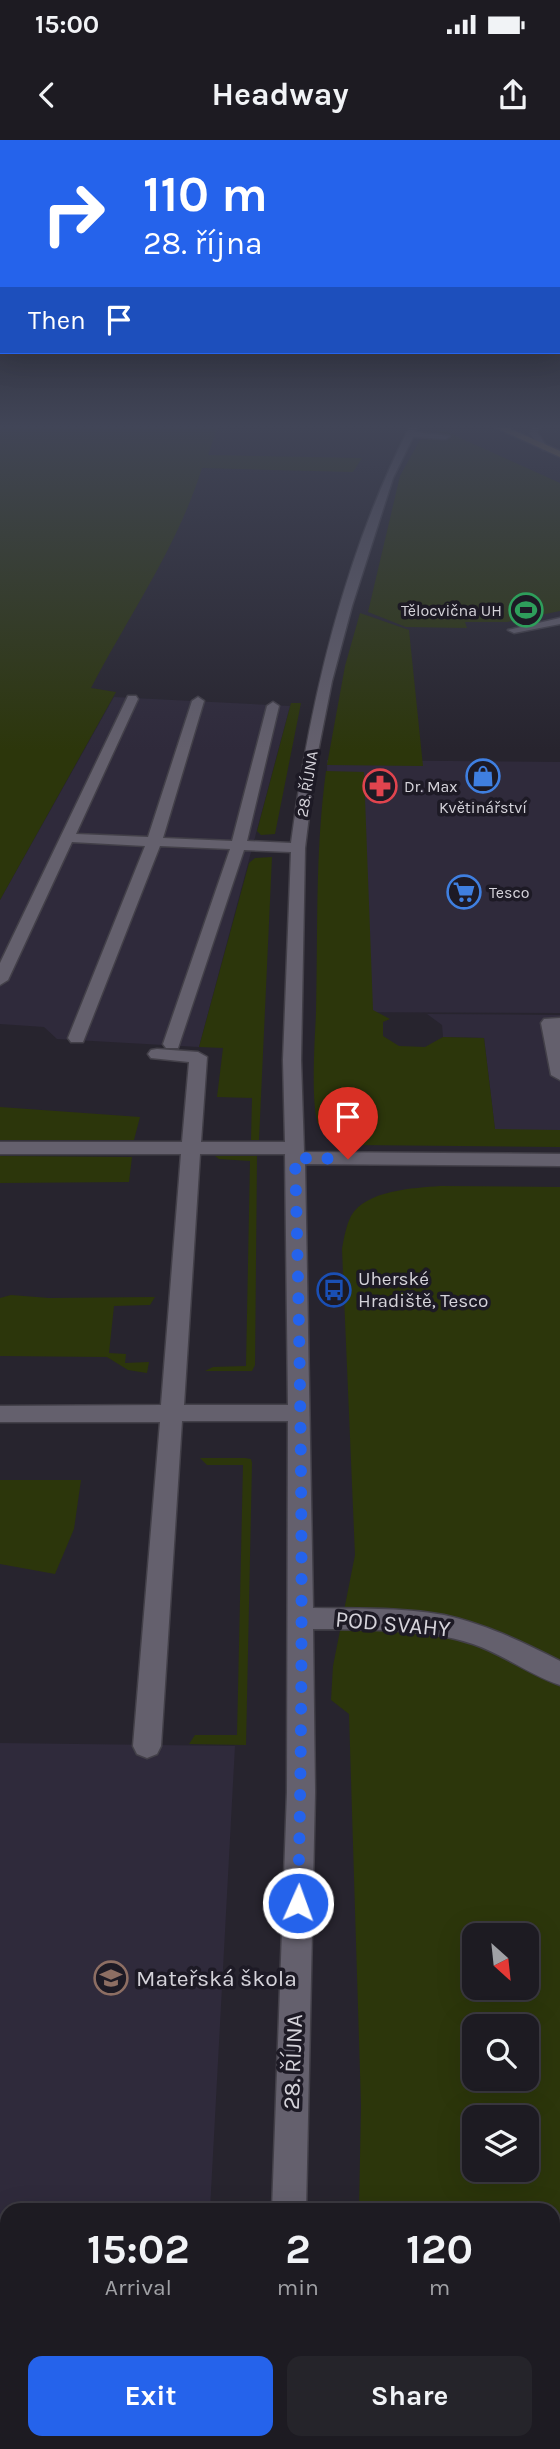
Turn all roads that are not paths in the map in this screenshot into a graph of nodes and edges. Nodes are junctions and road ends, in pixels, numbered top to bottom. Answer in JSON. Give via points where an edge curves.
{"nodes":[{"id":1,"x":370,"y":534,"type":"edge"},
{"id":2,"x":560,"y":621,"type":"edge"},
{"id":3,"x":514,"y":630,"type":"dead end"},
{"id":4,"x":132,"y":699,"type":"dead end"},
{"id":5,"x":198,"y":701,"type":"dead end"},
{"id":6,"x":274,"y":706,"type":"dead end"},
{"id":7,"x":68,"y":838,"type":"junction"},
{"id":8,"x":154,"y":842,"type":"junction"},
{"id":9,"x":238,"y":846,"type":"junction"},
{"id":10,"x":298,"y":848,"type":"junction"},
{"id":11,"x":0,"y":980,"type":"edge"},
{"id":12,"x":560,"y":1023,"type":"edge"},
{"id":13,"x":77,"y":1038,"type":"dead end"},
{"id":14,"x":560,"y":1075,"type":"edge"},
{"id":15,"x":0,"y":1148,"type":"edge"},
{"id":16,"x":192,"y":1148,"type":"junction"},
{"id":17,"x":295,"y":1153,"type":"junction"},
{"id":18,"x":560,"y":1160,"type":"edge"},
{"id":19,"x":170,"y":1413,"type":"junction"},
{"id":20,"x":299,"y":1413,"type":"junction"},
{"id":21,"x":0,"y":1414,"type":"edge"},
{"id":22,"x":300,"y":1618,"type":"junction"},
{"id":23,"x":560,"y":1674,"type":"edge"},
{"id":24,"x":147,"y":1746,"type":"dead end"},
{"id":25,"x":289,"y":2203,"type":"edge"}],
"edges":[{"from":1,"to":10,"type":"street","name":"28. ŘÍJNA","via":[[326,681],[308,767]]},
{"from":2,"to":3,"type":"street"},
{"from":4,"to":7,"type":"street"},
{"from":5,"to":8,"type":"street"},
{"from":6,"to":9,"type":"street"},
{"from":7,"to":8,"type":"street"},
{"from":7,"to":11,"type":"street"},
{"from":8,"to":9,"type":"street"},
{"from":8,"to":13,"type":"street"},
{"from":9,"to":10,"type":"street"},
{"from":9,"to":16,"type":"street","via":[[164,1049],[198,1057]]},
{"from":10,"to":17,"type":"street","name":"28. ŘÍJNA","via":[[292,1060]]},
{"from":12,"to":14,"type":"street","via":[[550,1023]]},
{"from":15,"to":16,"type":"street"},
{"from":16,"to":17,"type":"street"},
{"from":16,"to":19,"type":"street"},
{"from":17,"to":18,"type":"street"},
{"from":17,"to":20,"type":"street","name":"28. ŘÍJNA"},
{"from":19,"to":20,"type":"street"},
{"from":19,"to":21,"type":"street"},
{"from":19,"to":24,"type":"street"},
{"from":20,"to":22,"type":"street","name":"28. ŘÍJNA"},
{"from":22,"to":23,"type":"street","name":"POD SVAHY","via":[[424,1623],[460,1629]]},
{"from":22,"to":25,"type":"street","name":"28. ŘÍJNA","via":[[301,1791]]}]}
